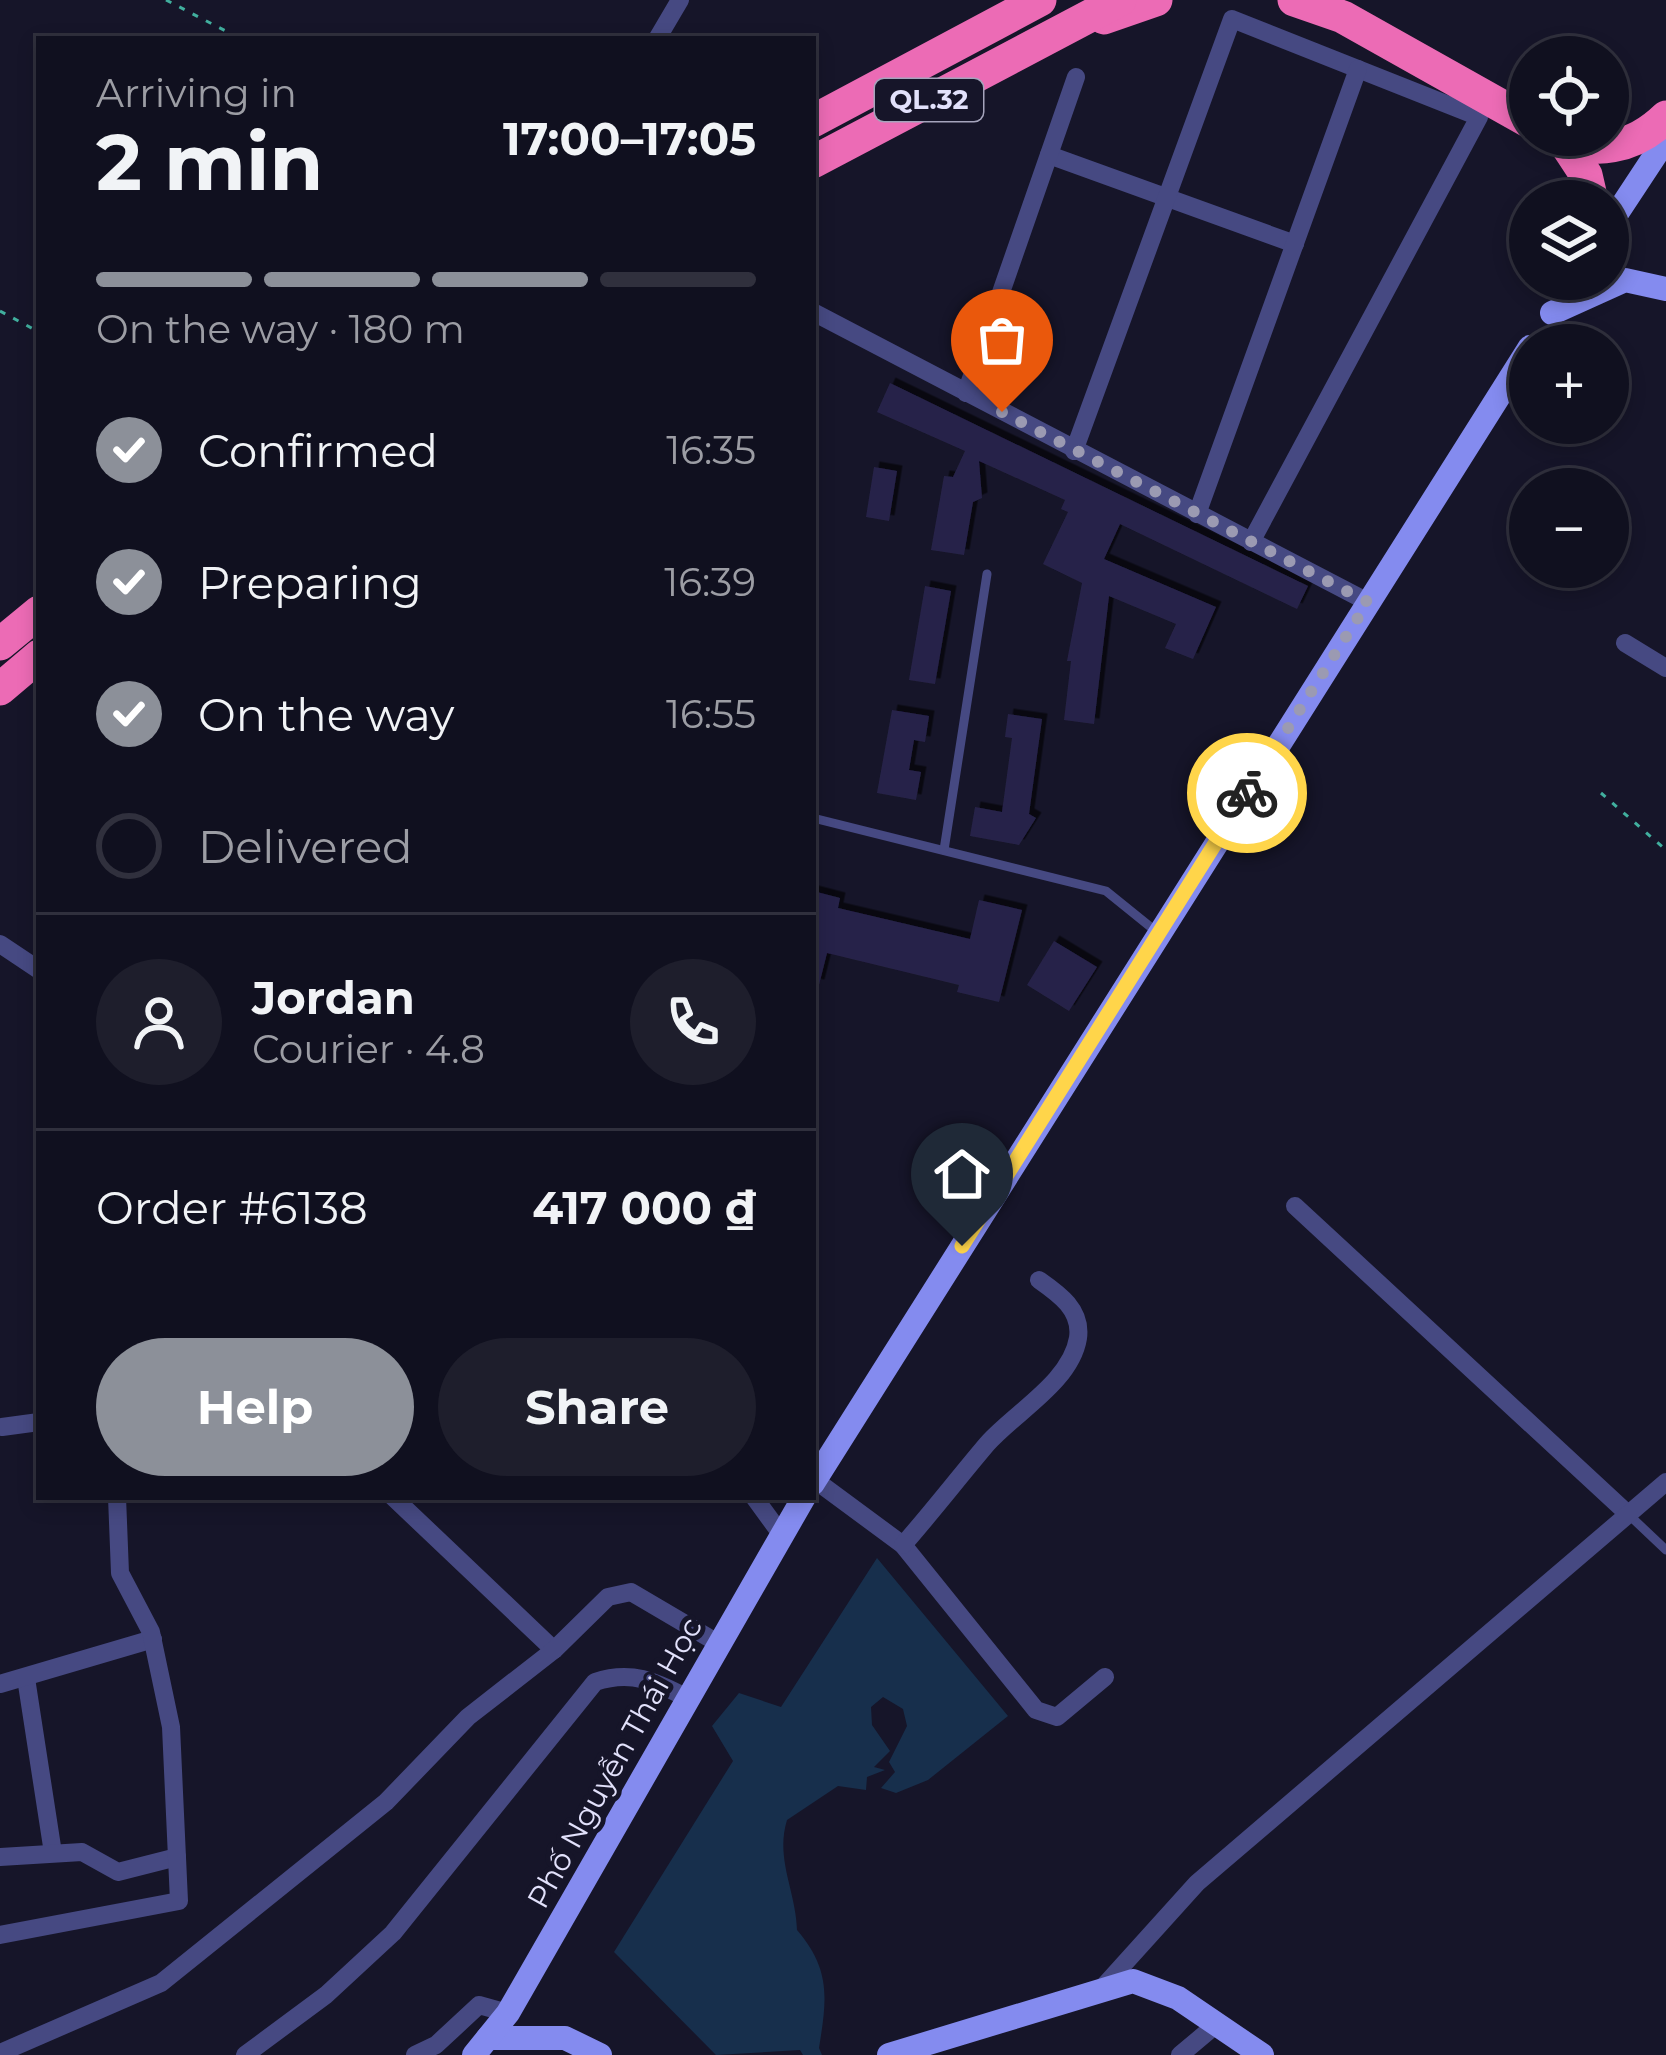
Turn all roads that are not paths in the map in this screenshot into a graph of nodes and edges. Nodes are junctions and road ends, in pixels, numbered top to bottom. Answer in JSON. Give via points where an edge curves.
{"nodes":[{"id":1,"x":680,"y":0,"type":"edge"},
{"id":2,"x":1017,"y":0,"type":"edge"},
{"id":3,"x":1040,"y":0,"type":"edge"},
{"id":4,"x":1120,"y":0,"type":"edge"},
{"id":5,"x":1156,"y":0,"type":"edge"},
{"id":6,"x":1294,"y":0,"type":"edge"},
{"id":7,"x":1361,"y":0,"type":"edge"},
{"id":8,"x":659,"y":36,"type":"edge"},
{"id":9,"x":1045,"y":37,"type":"junction"},
{"id":10,"x":1403,"y":52,"type":"junction"},
{"id":11,"x":920,"y":64,"type":"junction"},
{"id":12,"x":1358,"y":69,"type":"junction"},
{"id":13,"x":1076,"y":77,"type":"dead end"},
{"id":14,"x":1509,"y":110,"type":"edge"},
{"id":15,"x":1666,"y":117,"type":"edge"},
{"id":16,"x":816,"y":119,"type":"edge"},
{"id":17,"x":1666,"y":139,"type":"edge"},
{"id":18,"x":1629,"y":144,"type":"edge"},
{"id":19,"x":1049,"y":155,"type":"junction"},
{"id":20,"x":816,"y":160,"type":"edge"},
{"id":21,"x":1629,"y":195,"type":"edge"},
{"id":22,"x":1167,"y":198,"type":"junction"},
{"id":23,"x":1294,"y":244,"type":"junction"},
{"id":24,"x":1629,"y":281,"type":"edge"},
{"id":25,"x":1666,"y":289,"type":"edge"},
{"id":26,"x":816,"y":313,"type":"edge"},
{"id":27,"x":1509,"y":381,"type":"edge"},
{"id":28,"x":966,"y":393,"type":"junction"},
{"id":29,"x":1074,"y":451,"type":"junction"},
{"id":30,"x":1197,"y":514,"type":"junction"},
{"id":31,"x":1251,"y":542,"type":"junction"},
{"id":32,"x":987,"y":574,"type":"dead end"},
{"id":33,"x":1368,"y":602,"type":"junction"},
{"id":34,"x":36,"y":614,"type":"edge"},
{"id":35,"x":1624,"y":643,"type":"dead end"},
{"id":36,"x":0,"y":644,"type":"edge"},
{"id":37,"x":36,"y":658,"type":"edge"},
{"id":38,"x":1666,"y":668,"type":"edge"},
{"id":39,"x":0,"y":688,"type":"edge"},
{"id":40,"x":816,"y":819,"type":"edge"},
{"id":41,"x":944,"y":850,"type":"junction"},
{"id":42,"x":1158,"y":933,"type":"junction"},
{"id":43,"x":0,"y":944,"type":"edge"},
{"id":44,"x":36,"y":968,"type":"edge"},
{"id":45,"x":1295,"y":1206,"type":"dead end"},
{"id":46,"x":1039,"y":1280,"type":"dead end"},
{"id":47,"x":36,"y":1423,"type":"edge"},
{"id":48,"x":2,"y":1427,"type":"edge"},
{"id":49,"x":816,"y":1478,"type":"edge"},
{"id":50,"x":1666,"y":1482,"type":"edge"},
{"id":51,"x":816,"y":1489,"type":"edge"},
{"id":52,"x":117,"y":1500,"type":"edge"},
{"id":53,"x":396,"y":1500,"type":"edge"},
{"id":54,"x":756,"y":1500,"type":"edge"},
{"id":55,"x":802,"y":1500,"type":"edge"},
{"id":56,"x":1628,"y":1514,"type":"junction"},
{"id":57,"x":781,"y":1534,"type":"junction"},
{"id":58,"x":903,"y":1545,"type":"junction"},
{"id":59,"x":1666,"y":1550,"type":"edge"},
{"id":60,"x":153,"y":1639,"type":"junction"},
{"id":61,"x":716,"y":1642,"type":"junction"},
{"id":62,"x":554,"y":1650,"type":"junction"},
{"id":63,"x":1105,"y":1677,"type":"dead end"},
{"id":64,"x":26,"y":1678,"type":"junction"},
{"id":65,"x":0,"y":1684,"type":"edge"},
{"id":66,"x":687,"y":1698,"type":"junction"},
{"id":67,"x":53,"y":1853,"type":"junction"},
{"id":68,"x":0,"y":1857,"type":"edge"},
{"id":69,"x":177,"y":1857,"type":"junction"},
{"id":70,"x":0,"y":1935,"type":"edge"},
{"id":71,"x":1104,"y":1986,"type":"junction"},
{"id":72,"x":508,"y":2013,"type":"junction"},
{"id":73,"x":1218,"y":2023,"type":"junction"},
{"id":74,"x":481,"y":2046,"type":"edge"},
{"id":75,"x":31,"y":2049,"type":"edge"},
{"id":76,"x":0,"y":2053,"type":"edge"},
{"id":77,"x":245,"y":2055,"type":"edge"},
{"id":78,"x":415,"y":2055,"type":"edge"},
{"id":79,"x":600,"y":2055,"type":"edge"},
{"id":80,"x":889,"y":2055,"type":"edge"},
{"id":81,"x":1180,"y":2055,"type":"edge"},
{"id":82,"x":1262,"y":2055,"type":"edge"}],
"edges":[{"from":1,"to":8,"type":"street"},
{"from":2,"to":11,"type":"highway"},
{"from":3,"to":11,"type":"highway","number":"QL.32"},
{"from":4,"to":9,"type":"highway","number":"QL.32"},
{"from":5,"to":9,"type":"highway"},
{"from":6,"to":10,"type":"highway"},
{"from":7,"to":10,"type":"highway"},
{"from":9,"to":20,"type":"highway","number":"QL.32"},
{"from":10,"to":14,"type":"highway"},
{"from":11,"to":16,"type":"highway","number":"QL.32"},
{"from":12,"to":22,"type":"street","via":[[1232,19]]},
{"from":12,"to":23,"type":"street"},
{"from":12,"to":31,"type":"street","via":[[1479,117]]},
{"from":13,"to":19,"type":"street"},
{"from":15,"to":18,"type":"highway"},
{"from":17,"to":21,"type":"main road"},
{"from":19,"to":22,"type":"street"},
{"from":19,"to":28,"type":"street"},
{"from":22,"to":23,"type":"street"},
{"from":22,"to":29,"type":"street"},
{"from":23,"to":30,"type":"street"},
{"from":24,"to":25,"type":"main road"},
{"from":26,"to":28,"type":"street"},
{"from":27,"to":33,"type":"main road","name":"Phố Nguyễn Thái Học"},
{"from":28,"to":29,"type":"street"},
{"from":29,"to":30,"type":"street"},
{"from":30,"to":31,"type":"street"},
{"from":31,"to":33,"type":"street"},
{"from":32,"to":41,"type":"lane"},
{"from":33,"to":42,"type":"main road","name":"Phố Nguyễn Thái Học"},
{"from":34,"to":36,"type":"highway"},
{"from":35,"to":38,"type":"street"},
{"from":37,"to":39,"type":"highway"},
{"from":40,"to":41,"type":"lane"},
{"from":41,"to":42,"type":"lane","via":[[1106,891]]},
{"from":42,"to":49,"type":"main road","name":"Phố Nguyễn Thái Học"},
{"from":43,"to":44,"type":"street"},
{"from":45,"to":56,"type":"street"},
{"from":46,"to":58,"type":"street","via":[[1075,1313],[1077,1344]]},
{"from":47,"to":48,"type":"street"},
{"from":50,"to":56,"type":"street"},
{"from":51,"to":58,"type":"street"},
{"from":52,"to":60,"type":"street","via":[[120,1573]]},
{"from":53,"to":62,"type":"street"},
{"from":54,"to":57,"type":"street"},
{"from":55,"to":57,"type":"main road","name":"Phố Nguyễn Thái Học"},
{"from":56,"to":59,"type":"lane"},
{"from":56,"to":71,"type":"street","via":[[1197,1883]]},
{"from":57,"to":61,"type":"main road","name":"Phố Nguyễn Thái Học"},
{"from":58,"to":63,"type":"street","via":[[1036,1710],[1057,1717]]},
{"from":60,"to":64,"type":"street"},
{"from":60,"to":69,"type":"street","via":[[171,1726]]},
{"from":61,"to":62,"type":"street","via":[[632,1592],[608,1597]]},
{"from":61,"to":66,"type":"main road","name":"Phố Nguyễn Thái Học"},
{"from":62,"to":75,"type":"street","via":[[468,1717],[386,1802],[161,1983]]},
{"from":64,"to":65,"type":"street"},
{"from":64,"to":67,"type":"street"},
{"from":66,"to":72,"type":"main road","name":"Phố Nguyễn Thái Học"},
{"from":66,"to":77,"type":"street","via":[[635,1676],[595,1682],[393,1933]]},
{"from":67,"to":68,"type":"street"},
{"from":67,"to":69,"type":"street","via":[[82,1852],[118,1872]]},
{"from":69,"to":70,"type":"street","via":[[179,1901]]},
{"from":71,"to":73,"type":"main road","via":[[1133,1981]]},
{"from":71,"to":80,"type":"main road"},
{"from":72,"to":74,"type":"main road","name":"Phố Nguyễn Thái Học"},
{"from":72,"to":78,"type":"street","via":[[478,2006]]},
{"from":73,"to":81,"type":"street"},
{"from":73,"to":82,"type":"main road"},
{"from":74,"to":79,"type":"main road","via":[[565,2038]]},
{"from":75,"to":76,"type":"street"}]}
